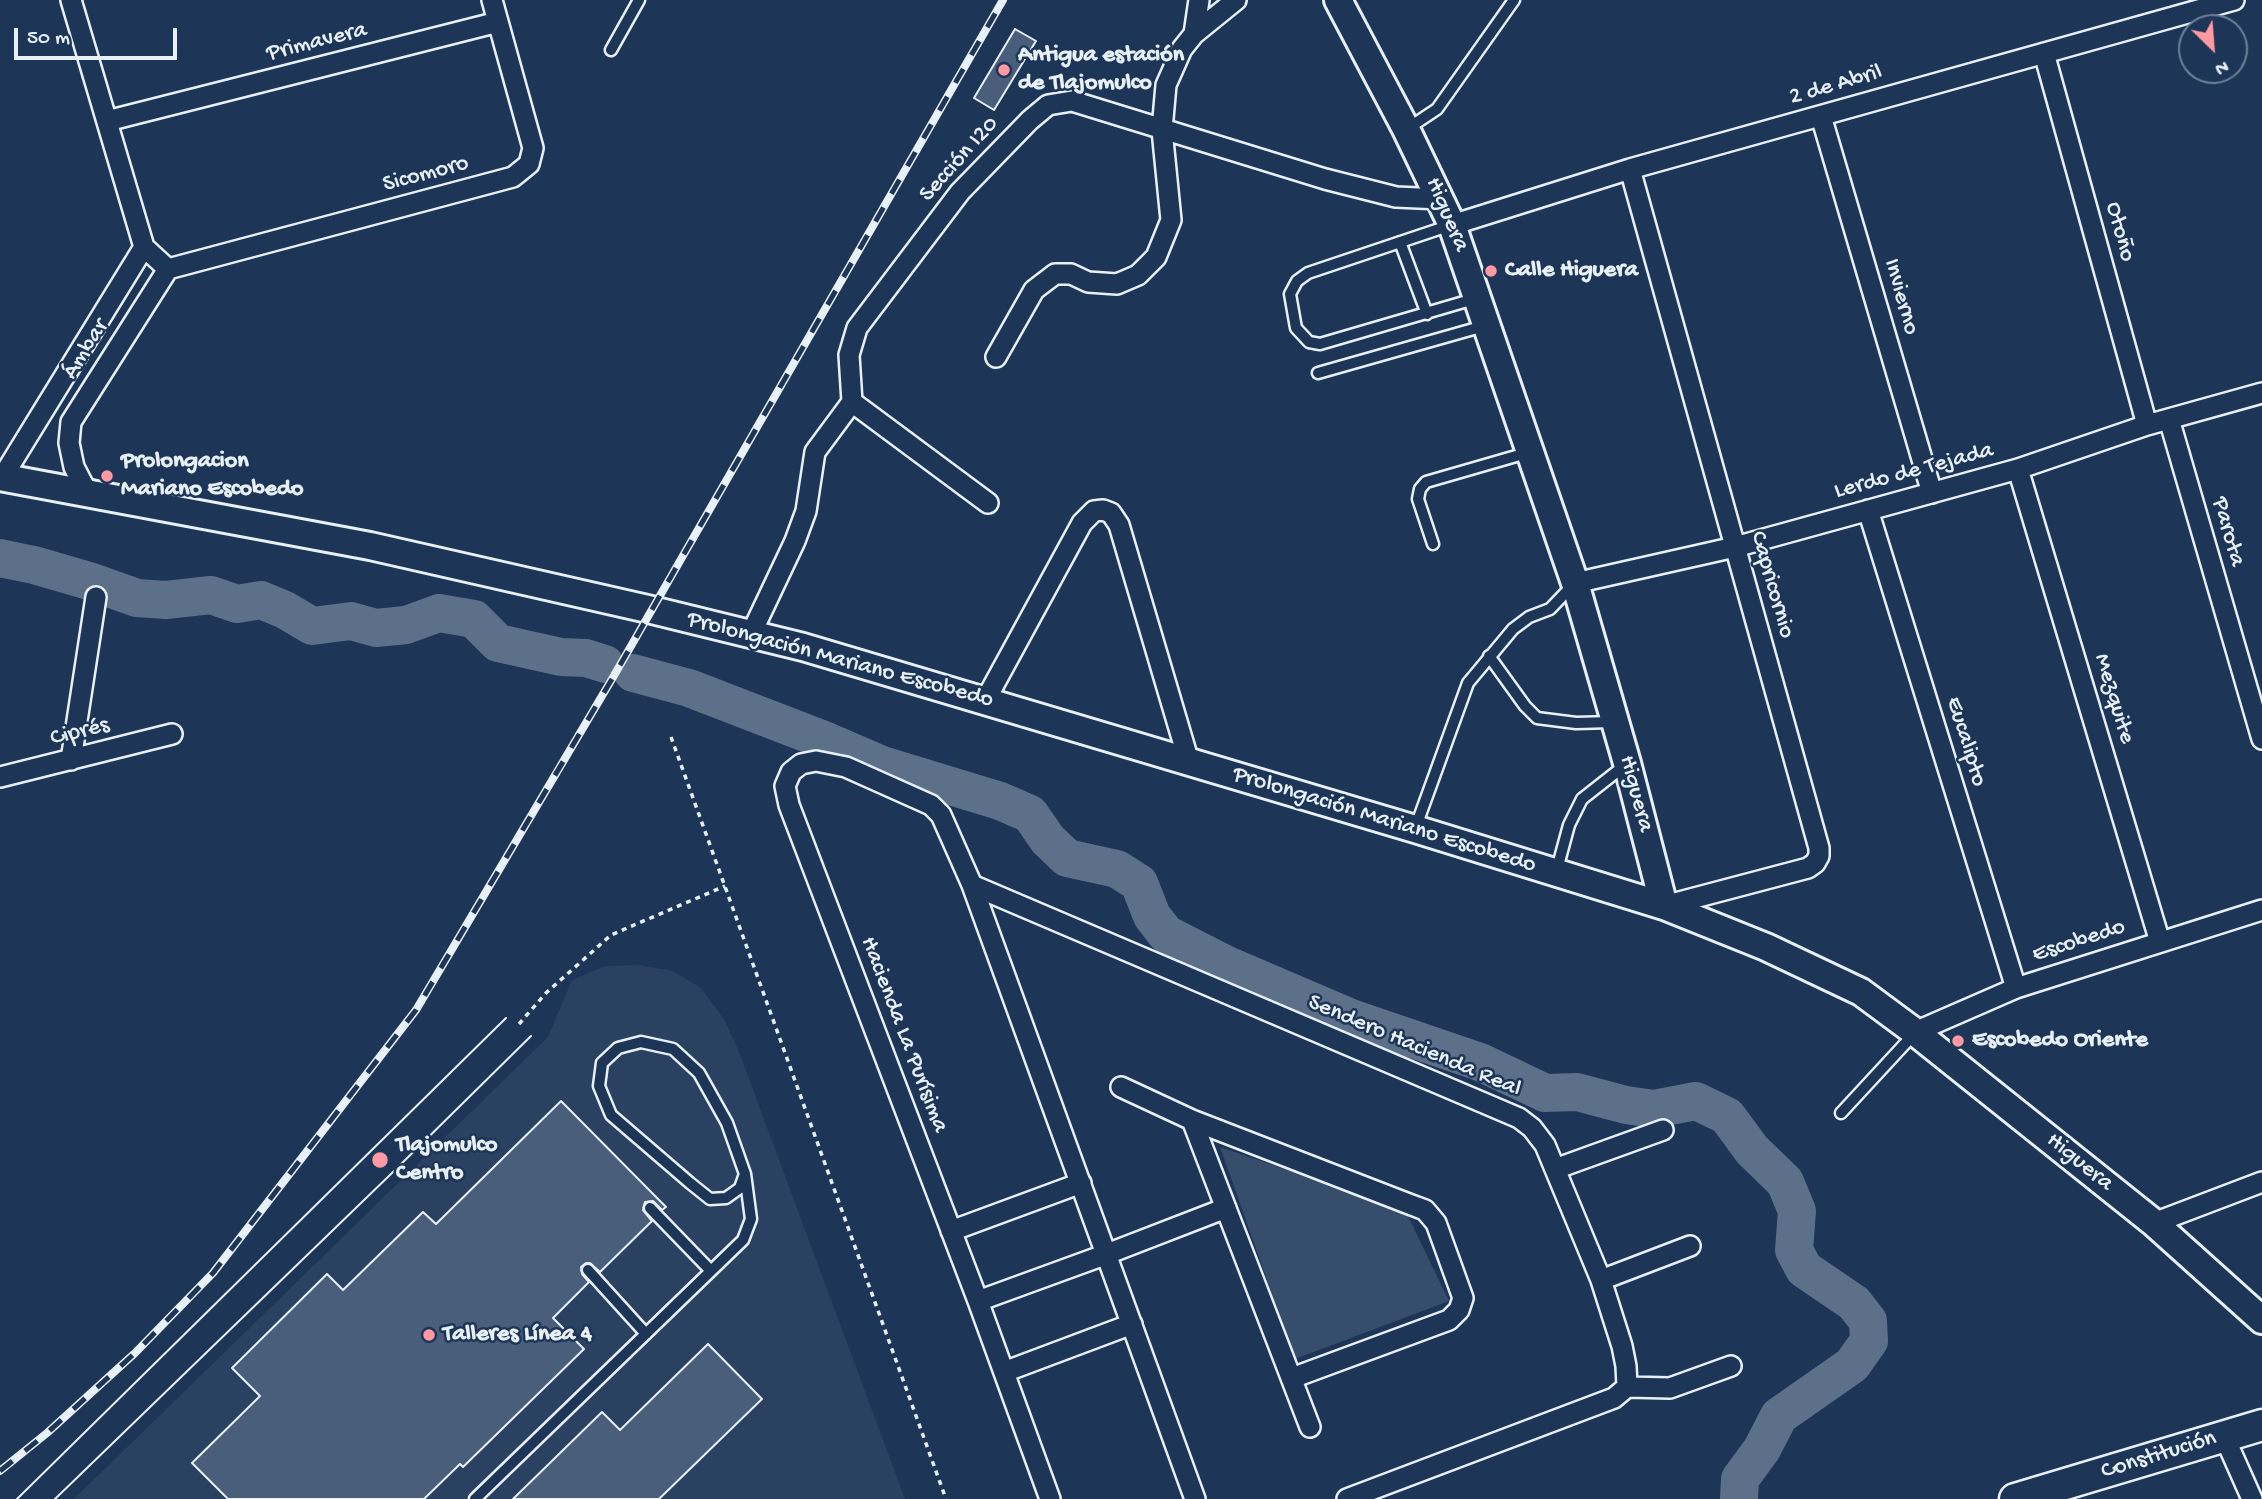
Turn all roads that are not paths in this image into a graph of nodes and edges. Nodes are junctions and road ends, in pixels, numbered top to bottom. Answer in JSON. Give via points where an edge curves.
{"nodes":[{"id":1,"x":71,"y":0,"type":"edge"},
{"id":2,"x":492,"y":0,"type":"edge"},
{"id":3,"x":639,"y":0,"type":"edge"},
{"id":4,"x":1199,"y":0,"type":"edge"},
{"id":5,"x":1236,"y":0,"type":"edge"},
{"id":6,"x":1338,"y":0,"type":"edge"},
{"id":7,"x":1514,"y":0,"type":"edge"},
{"id":8,"x":2234,"y":0,"type":"edge"},
{"id":9,"x":498,"y":22,"type":"junction"},
{"id":10,"x":1194,"y":34,"type":"junction"},
{"id":11,"x":611,"y":50,"type":"dead end"},
{"id":12,"x":2044,"y":53,"type":"junction"},
{"id":13,"x":1821,"y":116,"type":"junction"},
{"id":14,"x":107,"y":121,"type":"junction"},
{"id":15,"x":1406,"y":129,"type":"junction"},
{"id":16,"x":1162,"y":130,"type":"junction"},
{"id":17,"x":1630,"y":169,"type":"junction"},
{"id":18,"x":1441,"y":199,"type":"junction"},
{"id":19,"x":1452,"y":225,"type":"junction"},
{"id":20,"x":1400,"y":242,"type":"junction"},
{"id":21,"x":144,"y":247,"type":"junction"},
{"id":22,"x":167,"y":268,"type":"junction"},
{"id":23,"x":1478,"y":297,"type":"junction"},
{"id":24,"x":1427,"y":313,"type":"junction"},
{"id":25,"x":1488,"y":325,"type":"junction"},
{"id":26,"x":996,"y":357,"type":"dead end"},
{"id":27,"x":1318,"y":373,"type":"dead end"},
{"id":28,"x":2262,"y":393,"type":"edge"},
{"id":29,"x":852,"y":402,"type":"junction"},
{"id":30,"x":2169,"y":419,"type":"junction"},
{"id":31,"x":2147,"y":425,"type":"junction"},
{"id":32,"x":1530,"y":452,"type":"junction"},
{"id":33,"x":2018,"y":469,"type":"junction"},
{"id":34,"x":1,"y":477,"type":"edge"},
{"id":35,"x":87,"y":492,"type":"junction"},
{"id":36,"x":1932,"y":493,"type":"junction"},
{"id":37,"x":988,"y":503,"type":"dead end"},
{"id":38,"x":1868,"y":510,"type":"junction"},
{"id":39,"x":1433,"y":544,"type":"dead end"},
{"id":40,"x":1735,"y":547,"type":"junction"},
{"id":41,"x":1575,"y":583,"type":"junction"},
{"id":42,"x":96,"y":597,"type":"dead end"},
{"id":43,"x":751,"y":634,"type":"junction"},
{"id":44,"x":1489,"y":656,"type":"junction"},
{"id":45,"x":985,"y":701,"type":"junction"},
{"id":46,"x":1615,"y":721,"type":"junction"},
{"id":47,"x":172,"y":734,"type":"dead end"},
{"id":48,"x":2262,"y":739,"type":"edge"},
{"id":49,"x":71,"y":760,"type":"junction"},
{"id":50,"x":1189,"y":762,"type":"junction"},
{"id":51,"x":1627,"y":763,"type":"junction"},
{"id":52,"x":0,"y":777,"type":"edge"},
{"id":53,"x":1415,"y":829,"type":"junction"},
{"id":54,"x":1555,"y":873,"type":"junction"},
{"id":55,"x":972,"y":885,"type":"junction"},
{"id":56,"x":1664,"y":906,"type":"junction"},
{"id":57,"x":2262,"y":909,"type":"edge"},
{"id":58,"x":2160,"y":942,"type":"junction"},
{"id":59,"x":2015,"y":988,"type":"junction"},
{"id":60,"x":1915,"y":1032,"type":"junction"},
{"id":61,"x":1121,"y":1087,"type":"dead end"},
{"id":62,"x":1841,"y":1113,"type":"dead end"},
{"id":63,"x":1192,"y":1120,"type":"junction"},
{"id":64,"x":1663,"y":1130,"type":"dead end"},
{"id":65,"x":1555,"y":1169,"type":"junction"},
{"id":66,"x":744,"y":1174,"type":"junction"},
{"id":67,"x":2262,"y":1182,"type":"edge"},
{"id":68,"x":1081,"y":1183,"type":"junction"},
{"id":69,"x":650,"y":1208,"type":"dead end"},
{"id":70,"x":1226,"y":1208,"type":"junction"},
{"id":71,"x":2154,"y":1223,"type":"junction"},
{"id":72,"x":951,"y":1231,"type":"junction"},
{"id":73,"x":1690,"y":1246,"type":"dead end"},
{"id":74,"x":1107,"y":1254,"type":"junction"},
{"id":75,"x":588,"y":1270,"type":"dead end"},
{"id":76,"x":710,"y":1271,"type":"junction"},
{"id":77,"x":1601,"y":1280,"type":"junction"},
{"id":78,"x":978,"y":1300,"type":"junction"},
{"id":79,"x":2262,"y":1320,"type":"edge"},
{"id":80,"x":1132,"y":1324,"type":"junction"},
{"id":81,"x":646,"y":1334,"type":"junction"},
{"id":82,"x":1731,"y":1366,"type":"dead end"},
{"id":83,"x":1004,"y":1372,"type":"junction"},
{"id":84,"x":1292,"y":1378,"type":"junction"},
{"id":85,"x":1628,"y":1387,"type":"junction"},
{"id":86,"x":2262,"y":1425,"type":"edge"},
{"id":87,"x":1310,"y":1427,"type":"dead end"},
{"id":88,"x":2224,"y":1436,"type":"junction"},
{"id":89,"x":475,"y":1499,"type":"edge"},
{"id":90,"x":1050,"y":1499,"type":"edge"},
{"id":91,"x":1195,"y":1499,"type":"edge"},
{"id":92,"x":1347,"y":1499,"type":"edge"},
{"id":93,"x":2015,"y":1499,"type":"edge"},
{"id":94,"x":2252,"y":1499,"type":"edge"}],
"edges":[{"from":1,"to":14,"type":"street"},
{"from":2,"to":9,"type":"street","name":"Sicomoro"},
{"from":3,"to":11,"type":"lane"},
{"from":4,"to":10,"type":"street"},
{"from":5,"to":10,"type":"street"},
{"from":6,"to":15,"type":"street","name":"Higuera"},
{"from":7,"to":15,"type":"lane","via":[[1437,110]]},
{"from":8,"to":12,"type":"street","name":"2 de Abril"},
{"from":9,"to":14,"type":"street","name":"Primavera"},
{"from":9,"to":22,"type":"street","name":"Sicomoro","via":[[533,148],[529,164],[513,177]]},
{"from":10,"to":16,"type":"street","via":[[1166,85]]},
{"from":12,"to":13,"type":"street","name":"2 de Abril"},
{"from":12,"to":31,"type":"street","name":"Otoño"},
{"from":13,"to":17,"type":"street","name":"2 de Abril"},
{"from":13,"to":36,"type":"street","name":"Invierno"},
{"from":14,"to":21,"type":"street"},
{"from":15,"to":18,"type":"street","name":"Higuera"},
{"from":16,"to":18,"type":"street","name":"Sección I20","via":[[1396,197]]},
{"from":16,"to":26,"type":"street","via":[[1171,220],[1156,257],[1139,275],[1117,284],[1055,274],[1034,290]]},
{"from":16,"to":29,"type":"street","name":"Sección I20","via":[[1072,101],[1048,105],[1030,120],[960,192],[857,328],[849,355]]},
{"from":17,"to":19,"type":"street","name":"2 de Abril"},
{"from":17,"to":40,"type":"street","name":"Capricornio"},
{"from":18,"to":19,"type":"street","name":"Higuera"},
{"from":19,"to":20,"type":"lane"},
{"from":19,"to":23,"type":"street","name":"Higuera"},
{"from":20,"to":24,"type":"lane"},
{"from":20,"to":24,"type":"lane","via":[[1308,273],[1297,281],[1290,294],[1296,328],[1309,342],[1320,344]]},
{"from":21,"to":22,"type":"street"},
{"from":21,"to":34,"type":"street","name":"Ámbar"},
{"from":22,"to":35,"type":"street","name":"Ámbar","via":[[71,422],[74,467]]},
{"from":23,"to":24,"type":"lane"},
{"from":23,"to":25,"type":"street","name":"Higuera"},
{"from":25,"to":27,"type":"lane"},
{"from":25,"to":32,"type":"street","name":"Higuera"},
{"from":28,"to":30,"type":"street","name":"Lerdo de Tejada"},
{"from":29,"to":37,"type":"street"},
{"from":29,"to":43,"type":"street","via":[[815,452],[806,511]]},
{"from":30,"to":31,"type":"street","name":"Lerdo de Tejada"},
{"from":30,"to":48,"type":"street","name":"Parota"},
{"from":31,"to":33,"type":"street","name":"Lerdo de Tejada"},
{"from":32,"to":39,"type":"lane","via":[[1426,482],[1418,499]]},
{"from":32,"to":41,"type":"street","name":"Higuera"},
{"from":33,"to":36,"type":"street","name":"Lerdo de Tejada"},
{"from":33,"to":58,"type":"street","name":"Mezquite"},
{"from":34,"to":35,"type":"street","name":"Prolongación Mariano Escobedo"},
{"from":35,"to":43,"type":"street","name":"Prolongación Mariano Escobedo","via":[[370,547]]},
{"from":36,"to":38,"type":"street","name":"Lerdo de Tejada"},
{"from":38,"to":40,"type":"street","name":"Lerdo de Tejada"},
{"from":38,"to":59,"type":"street","name":"Eucalipto"},
{"from":40,"to":41,"type":"street","name":"Lerdo de Tejada"},
{"from":40,"to":56,"type":"street","name":"Capricornio","via":[[1819,856],[1808,867]]},
{"from":41,"to":44,"type":"lane","via":[[1550,609],[1513,629]]},
{"from":41,"to":46,"type":"street","name":"Higuera"},
{"from":42,"to":49,"type":"street"},
{"from":43,"to":45,"type":"street","name":"Prolongación Mariano Escobedo"},
{"from":44,"to":46,"type":"lane","via":[[1537,718]]},
{"from":44,"to":53,"type":"lane","via":[[1468,683]]},
{"from":45,"to":50,"type":"street","name":"Prolongación Mariano Escobedo"},
{"from":45,"to":50,"type":"street","via":[[1082,523],[1094,511],[1103,510],[1119,525]]},
{"from":46,"to":51,"type":"street","name":"Higuera"},
{"from":47,"to":49,"type":"street","name":"Ciprés"},
{"from":49,"to":52,"type":"street","name":"Ciprés"},
{"from":50,"to":53,"type":"street","name":"Prolongación Mariano Escobedo"},
{"from":51,"to":54,"type":"lane","via":[[1582,799]]},
{"from":51,"to":56,"type":"street","name":"Higuera"},
{"from":53,"to":54,"type":"street","name":"Prolongación Mariano Escobedo"},
{"from":54,"to":56,"type":"street","name":"Prolongación Mariano Escobedo"},
{"from":55,"to":65,"type":"street","name":"Sendero Hacienda Real","via":[[1519,1118],[1545,1145]]},
{"from":55,"to":68,"type":"street"},
{"from":55,"to":72,"type":"street","name":"Hacienda La Purísima","via":[[941,816],[931,805],[846,767],[816,761],[790,772],[785,786],[789,805]]},
{"from":56,"to":60,"type":"street","name":"Higuera","via":[[1861,992]]},
{"from":57,"to":58,"type":"street","name":"Escobedo"},
{"from":58,"to":59,"type":"street","name":"Escobedo"},
{"from":59,"to":60,"type":"street","name":"Escobedo"},
{"from":60,"to":62,"type":"lane"},
{"from":60,"to":71,"type":"street","name":"Higuera"},
{"from":61,"to":63,"type":"street"},
{"from":63,"to":70,"type":"street"},
{"from":63,"to":84,"type":"street","via":[[1409,1203],[1425,1210],[1436,1223],[1463,1297],[1459,1310],[1449,1320]]},
{"from":64,"to":65,"type":"street"},
{"from":65,"to":77,"type":"street","name":"Sendero Hacienda Real"},
{"from":66,"to":66,"type":"lane","via":[[727,1123],[699,1073],[673,1049],[641,1042],[618,1048],[603,1063],[600,1086],[611,1115],[690,1184],[710,1199],[726,1198],[740,1188]]},
{"from":66,"to":76,"type":"lane","via":[[751,1219],[743,1240]]},
{"from":67,"to":71,"type":"street"},
{"from":68,"to":72,"type":"street"},
{"from":68,"to":74,"type":"street"},
{"from":69,"to":76,"type":"lane"},
{"from":70,"to":74,"type":"street"},
{"from":70,"to":84,"type":"street"},
{"from":71,"to":79,"type":"street","name":"Higuera"},
{"from":72,"to":78,"type":"street","name":"Hacienda La Purísima"},
{"from":73,"to":77,"type":"street"},
{"from":74,"to":78,"type":"street"},
{"from":74,"to":80,"type":"street"},
{"from":75,"to":81,"type":"lane"},
{"from":76,"to":81,"type":"lane"},
{"from":77,"to":85,"type":"street","name":"Sendero Hacienda Real","via":[[1622,1346]]},
{"from":78,"to":83,"type":"street","name":"Hacienda La Purísima"},
{"from":80,"to":83,"type":"street"},
{"from":80,"to":91,"type":"street"},
{"from":81,"to":89,"type":"lane"},
{"from":82,"to":85,"type":"street","via":[[1670,1388]]},
{"from":83,"to":90,"type":"street","name":"Hacienda La Purísima"},
{"from":84,"to":87,"type":"street"},
{"from":85,"to":92,"type":"street","via":[[1614,1398]]},
{"from":86,"to":88,"type":"main road","name":"Constitución"},
{"from":88,"to":93,"type":"main road","name":"Constitución"},
{"from":88,"to":94,"type":"street"}]}
